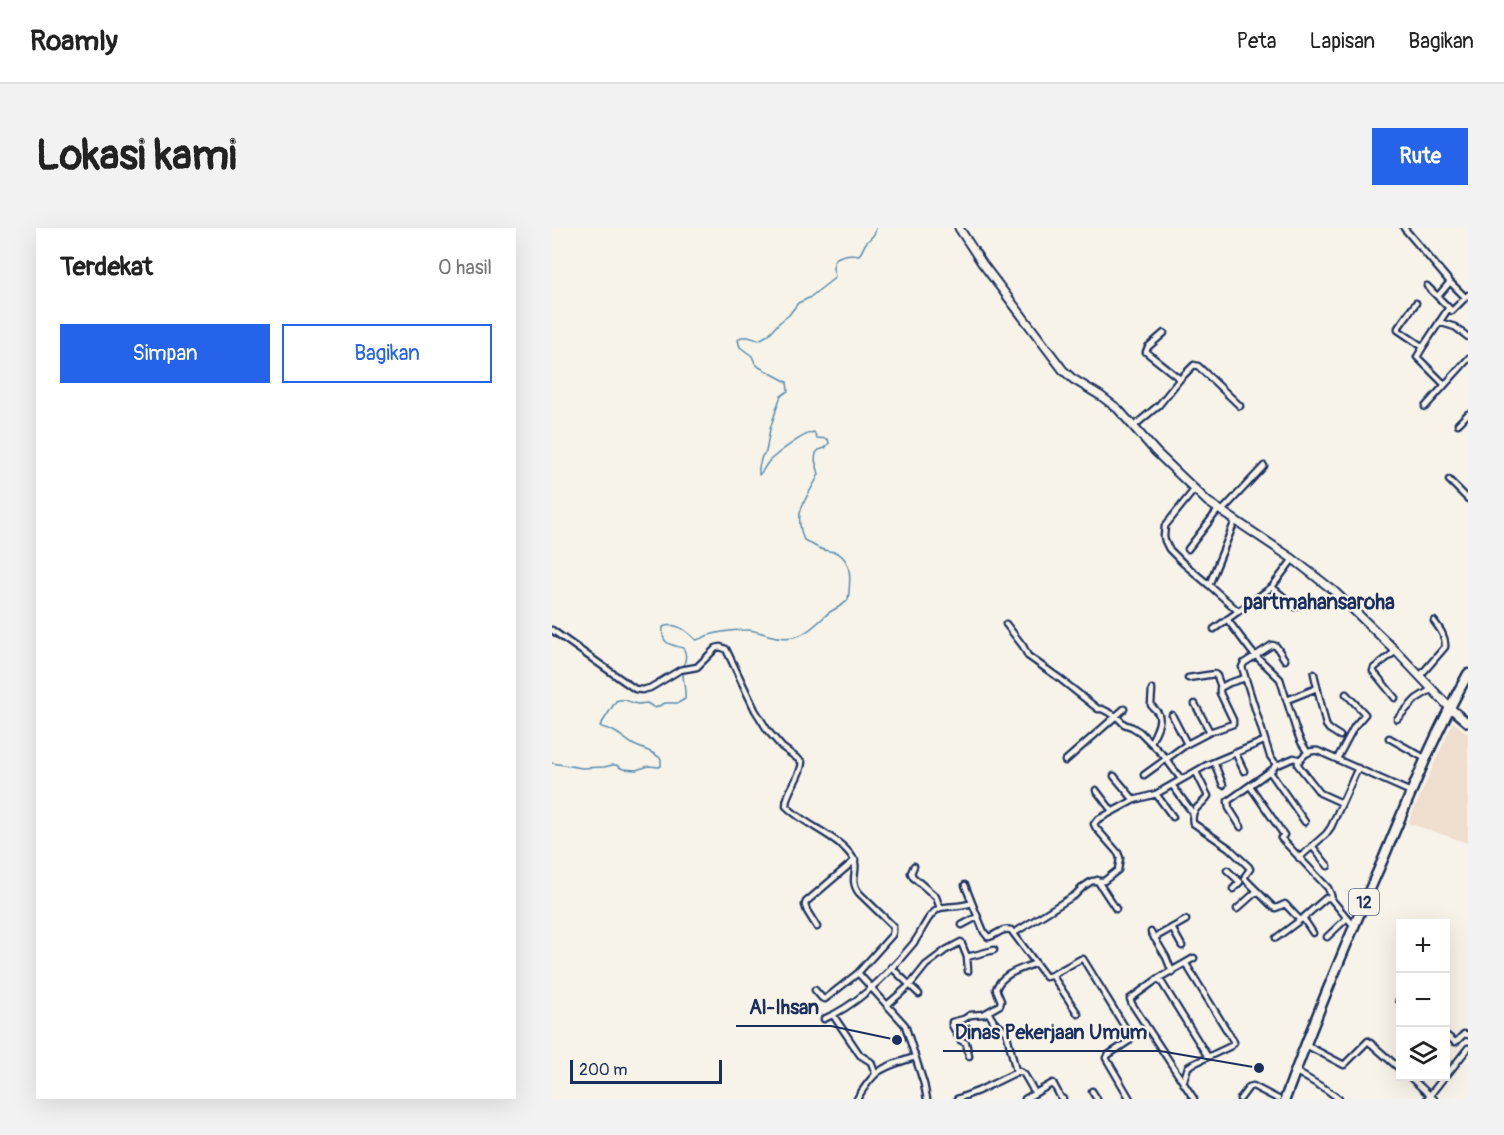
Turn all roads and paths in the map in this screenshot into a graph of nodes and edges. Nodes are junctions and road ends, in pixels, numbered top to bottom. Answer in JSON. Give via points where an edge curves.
{"nodes":[{"id":1,"x":959,"y":228,"type":"edge"},
{"id":2,"x":1404,"y":228,"type":"edge"},
{"id":3,"x":1450,"y":282,"type":"junction"},
{"id":4,"x":1427,"y":286,"type":"dead end"},
{"id":5,"x":1438,"y":296,"type":"junction"},
{"id":6,"x":1467,"y":296,"type":"edge"},
{"id":7,"x":1416,"y":303,"type":"dead end"},
{"id":8,"x":1448,"y":309,"type":"junction"},
{"id":9,"x":1439,"y":322,"type":"junction"},
{"id":10,"x":1164,"y":333,"type":"dead end"},
{"id":11,"x":1468,"y":337,"type":"edge"},
{"id":12,"x":1423,"y":347,"type":"junction"},
{"id":13,"x":1468,"y":359,"type":"edge"},
{"id":14,"x":1180,"y":379,"type":"junction"},
{"id":15,"x":1444,"y":384,"type":"junction"},
{"id":16,"x":1240,"y":406,"type":"dead end"},
{"id":17,"x":1425,"y":407,"type":"dead end"},
{"id":18,"x":1468,"y":414,"type":"edge"},
{"id":19,"x":1458,"y":424,"type":"dead end"},
{"id":20,"x":1134,"y":426,"type":"junction"},
{"id":21,"x":1264,"y":466,"type":"dead end"},
{"id":22,"x":1449,"y":480,"type":"dead end"},
{"id":23,"x":1194,"y":490,"type":"junction"},
{"id":24,"x":1468,"y":499,"type":"edge"},
{"id":25,"x":1220,"y":511,"type":"junction"},
{"id":26,"x":1234,"y":521,"type":"junction"},
{"id":27,"x":1188,"y":549,"type":"dead end"},
{"id":28,"x":1293,"y":559,"type":"junction"},
{"id":29,"x":1209,"y":585,"type":"junction"},
{"id":30,"x":1272,"y":587,"type":"junction"},
{"id":31,"x":1294,"y":607,"type":"dead end"},
{"id":32,"x":1238,"y":611,"type":"junction"},
{"id":33,"x":1227,"y":619,"type":"junction"},
{"id":34,"x":1434,"y":621,"type":"dead end"},
{"id":35,"x":1006,"y":624,"type":"dead end"},
{"id":36,"x":1214,"y":628,"type":"dead end"},
{"id":37,"x":552,"y":630,"type":"edge"},
{"id":38,"x":1396,"y":651,"type":"junction"},
{"id":39,"x":1256,"y":656,"type":"junction"},
{"id":40,"x":1285,"y":660,"type":"dead end"},
{"id":41,"x":1314,"y":674,"type":"dead end"},
{"id":42,"x":1468,"y":674,"type":"edge"},
{"id":43,"x":1420,"y":676,"type":"junction"},
{"id":44,"x":1188,"y":678,"type":"dead end"},
{"id":45,"x":1245,"y":678,"type":"junction"},
{"id":46,"x":1221,"y":687,"type":"junction"},
{"id":47,"x":1317,"y":688,"type":"junction"},
{"id":48,"x":1152,"y":689,"type":"dead end"},
{"id":49,"x":1432,"y":689,"type":"junction"},
{"id":50,"x":1346,"y":694,"type":"dead end"},
{"id":51,"x":1395,"y":698,"type":"dead end"},
{"id":52,"x":1287,"y":700,"type":"junction"},
{"id":53,"x":1195,"y":704,"type":"dead end"},
{"id":54,"x":1449,"y":707,"type":"junction"},
{"id":55,"x":1124,"y":709,"type":"dead end"},
{"id":56,"x":1172,"y":715,"type":"dead end"},
{"id":57,"x":1116,"y":716,"type":"junction"},
{"id":58,"x":1397,"y":719,"type":"dead end"},
{"id":59,"x":1468,"y":723,"type":"edge"},
{"id":60,"x":1210,"y":732,"type":"junction"},
{"id":61,"x":1340,"y":736,"type":"dead end"},
{"id":62,"x":1389,"y":738,"type":"dead end"},
{"id":63,"x":1264,"y":741,"type":"junction"},
{"id":64,"x":1150,"y":742,"type":"junction"},
{"id":65,"x":1187,"y":744,"type":"junction"},
{"id":66,"x":1235,"y":753,"type":"junction"},
{"id":67,"x":1308,"y":753,"type":"junction"},
{"id":68,"x":1165,"y":758,"type":"junction"},
{"id":69,"x":1337,"y":759,"type":"junction"},
{"id":70,"x":1426,"y":759,"type":"junction"},
{"id":71,"x":1300,"y":760,"type":"junction"},
{"id":72,"x":1065,"y":761,"type":"dead end"},
{"id":73,"x":1214,"y":762,"type":"junction"},
{"id":74,"x":1276,"y":764,"type":"junction"},
{"id":75,"x":1358,"y":768,"type":"junction"},
{"id":76,"x":1244,"y":771,"type":"dead end"},
{"id":77,"x":1196,"y":772,"type":"junction"},
{"id":78,"x":1270,"y":772,"type":"junction"},
{"id":79,"x":1143,"y":775,"type":"dead end"},
{"id":80,"x":1114,"y":776,"type":"dead end"},
{"id":81,"x":1181,"y":779,"type":"junction"},
{"id":82,"x":1172,"y":785,"type":"junction"},
{"id":83,"x":1223,"y":785,"type":"dead end"},
{"id":84,"x":1250,"y":786,"type":"junction"},
{"id":85,"x":1096,"y":790,"type":"dead end"},
{"id":86,"x":1412,"y":792,"type":"junction"},
{"id":87,"x":1156,"y":794,"type":"junction"},
{"id":88,"x":1134,"y":800,"type":"junction"},
{"id":89,"x":1342,"y":803,"type":"junction"},
{"id":90,"x":1112,"y":811,"type":"junction"},
{"id":91,"x":1192,"y":812,"type":"junction"},
{"id":92,"x":1173,"y":818,"type":"dead end"},
{"id":93,"x":1305,"y":822,"type":"dead end"},
{"id":94,"x":1241,"y":827,"type":"dead end"},
{"id":95,"x":1312,"y":846,"type":"junction"},
{"id":96,"x":1299,"y":858,"type":"junction"},
{"id":97,"x":855,"y":860,"type":"junction"},
{"id":98,"x":915,"y":866,"type":"dead end"},
{"id":99,"x":1328,"y":866,"type":"dead end"},
{"id":100,"x":1227,"y":870,"type":"dead end"},
{"id":101,"x":1097,"y":880,"type":"junction"},
{"id":102,"x":1242,"y":880,"type":"junction"},
{"id":103,"x":965,"y":885,"type":"dead end"},
{"id":104,"x":1233,"y":889,"type":"dead end"},
{"id":105,"x":1257,"y":891,"type":"junction"},
{"id":106,"x":1332,"y":900,"type":"junction"},
{"id":107,"x":972,"y":903,"type":"junction"},
{"id":108,"x":940,"y":908,"type":"junction"},
{"id":109,"x":1116,"y":909,"type":"dead end"},
{"id":110,"x":1237,"y":909,"type":"dead end"},
{"id":111,"x":977,"y":917,"type":"junction"},
{"id":112,"x":1347,"y":918,"type":"junction"},
{"id":113,"x":1301,"y":919,"type":"junction"},
{"id":114,"x":1186,"y":920,"type":"dead end"},
{"id":115,"x":962,"y":925,"type":"dead end"},
{"id":116,"x":1354,"y":926,"type":"junction"},
{"id":117,"x":817,"y":927,"type":"dead end"},
{"id":118,"x":1172,"y":928,"type":"junction"},
{"id":119,"x":1151,"y":932,"type":"dead end"},
{"id":120,"x":1014,"y":933,"type":"junction"},
{"id":121,"x":1313,"y":933,"type":"dead end"},
{"id":122,"x":1327,"y":937,"type":"dead end"},
{"id":123,"x":1154,"y":938,"type":"junction"},
{"id":124,"x":1276,"y":938,"type":"dead end"},
{"id":125,"x":1182,"y":946,"type":"dead end"},
{"id":126,"x":994,"y":950,"type":"dead end"},
{"id":127,"x":967,"y":957,"type":"junction"},
{"id":128,"x":1194,"y":958,"type":"dead end"},
{"id":129,"x":1036,"y":963,"type":"junction"},
{"id":130,"x":1186,"y":964,"type":"junction"},
{"id":131,"x":891,"y":968,"type":"junction"},
{"id":132,"x":968,"y":971,"type":"dead end"},
{"id":133,"x":1172,"y":972,"type":"junction"},
{"id":134,"x":858,"y":973,"type":"junction"},
{"id":135,"x":1052,"y":975,"type":"junction"},
{"id":136,"x":1159,"y":978,"type":"junction"},
{"id":137,"x":910,"y":985,"type":"junction"},
{"id":138,"x":871,"y":988,"type":"junction"},
{"id":139,"x":815,"y":990,"type":"dead end"},
{"id":140,"x":919,"y":994,"type":"dead end"},
{"id":141,"x":887,"y":1005,"type":"junction"},
{"id":142,"x":988,"y":1012,"type":"junction"},
{"id":143,"x":1078,"y":1014,"type":"dead end"},
{"id":144,"x":833,"y":1015,"type":"junction"},
{"id":145,"x":824,"y":1019,"type":"dead end"},
{"id":146,"x":1468,"y":1035,"type":"edge"},
{"id":147,"x":1450,"y":1038,"type":"edge"},
{"id":148,"x":1306,"y":1045,"type":"junction"},
{"id":149,"x":1468,"y":1048,"type":"edge"},
{"id":150,"x":1463,"y":1055,"type":"junction"},
{"id":151,"x":969,"y":1056,"type":"dead end"},
{"id":152,"x":915,"y":1057,"type":"junction"},
{"id":153,"x":1208,"y":1057,"type":"junction"},
{"id":154,"x":1468,"y":1059,"type":"edge"},
{"id":155,"x":1396,"y":1065,"type":"edge"},
{"id":156,"x":1450,"y":1070,"type":"edge"},
{"id":157,"x":1016,"y":1071,"type":"junction"},
{"id":158,"x":1295,"y":1071,"type":"junction"},
{"id":159,"x":875,"y":1073,"type":"junction"},
{"id":160,"x":1413,"y":1081,"type":"edge"},
{"id":161,"x":1442,"y":1081,"type":"edge"},
{"id":162,"x":1183,"y":1083,"type":"junction"},
{"id":163,"x":1092,"y":1091,"type":"dead end"},
{"id":164,"x":1035,"y":1093,"type":"junction"},
{"id":165,"x":1431,"y":1098,"type":"edge"},
{"id":166,"x":856,"y":1099,"type":"edge"},
{"id":167,"x":927,"y":1099,"type":"edge"},
{"id":168,"x":957,"y":1099,"type":"edge"},
{"id":169,"x":1024,"y":1099,"type":"edge"},
{"id":170,"x":1064,"y":1099,"type":"edge"},
{"id":171,"x":1097,"y":1099,"type":"edge"},
{"id":172,"x":1130,"y":1099,"type":"edge"},
{"id":173,"x":1194,"y":1099,"type":"edge"},
{"id":174,"x":1240,"y":1099,"type":"edge"},
{"id":175,"x":1278,"y":1099,"type":"edge"},
{"id":176,"x":1285,"y":1099,"type":"edge"},
{"id":177,"x":1339,"y":1099,"type":"edge"}],
"edges":[{"from":1,"to":20,"type":"main road","via":[[1063,370],[1118,409]]},
{"from":2,"to":3,"type":"street"},
{"from":3,"to":5,"type":"street"},
{"from":3,"to":6,"type":"street"},
{"from":4,"to":5,"type":"street"},
{"from":5,"to":8,"type":"street"},
{"from":6,"to":8,"type":"street","via":[[1454,310]]},
{"from":7,"to":12,"type":"street","via":[[1398,330]]},
{"from":8,"to":9,"type":"street"},
{"from":9,"to":11,"type":"street"},
{"from":9,"to":12,"type":"street"},
{"from":10,"to":14,"type":"street","via":[[1146,352]]},
{"from":12,"to":15,"type":"street","via":[[1417,359]]},
{"from":13,"to":15,"type":"street"},
{"from":14,"to":16,"type":"street","via":[[1197,365]]},
{"from":14,"to":20,"type":"street","via":[[1159,405]]},
{"from":15,"to":17,"type":"street"},
{"from":18,"to":19,"type":"street"},
{"from":20,"to":23,"type":"main road"},
{"from":21,"to":25,"type":"street"},
{"from":22,"to":24,"type":"street"},
{"from":23,"to":25,"type":"main road"},
{"from":23,"to":29,"type":"street","via":[[1165,526],[1164,536],[1169,549]]},
{"from":25,"to":26,"type":"main road"},
{"from":25,"to":27,"type":"street"},
{"from":26,"to":28,"type":"main road"},
{"from":26,"to":29,"type":"street"},
{"from":28,"to":30,"type":"street"},
{"from":28,"to":38,"type":"main road","via":[[1334,591]]},
{"from":29,"to":32,"type":"street"},
{"from":30,"to":31,"type":"street"},
{"from":30,"to":32,"type":"street"},
{"from":32,"to":33,"type":"street"},
{"from":33,"to":36,"type":"street"},
{"from":33,"to":39,"type":"street"},
{"from":34,"to":43,"type":"street","via":[[1446,644]]},
{"from":35,"to":57,"type":"street","via":[[1028,656],[1097,708]]},
{"from":37,"to":97,"type":"street","via":[[624,682],[642,690],[680,670],[699,666],[716,648],[726,649],[768,731],[802,762],[786,806]]},
{"from":38,"to":43,"type":"main road"},
{"from":38,"to":51,"type":"street","via":[[1373,671]]},
{"from":39,"to":40,"type":"street","via":[[1274,645]]},
{"from":39,"to":45,"type":"street","via":[[1243,665]]},
{"from":39,"to":52,"type":"street","via":[[1280,679]]},
{"from":41,"to":47,"type":"street"},
{"from":42,"to":54,"type":"highway","number":"12"},
{"from":43,"to":49,"type":"main road"},
{"from":44,"to":46,"type":"street","via":[[1216,675]]},
{"from":45,"to":46,"type":"street"},
{"from":45,"to":63,"type":"street"},
{"from":46,"to":60,"type":"street","via":[[1220,693],[1234,722]]},
{"from":47,"to":52,"type":"street"},
{"from":47,"to":61,"type":"street","via":[[1326,725]]},
{"from":48,"to":64,"type":"street","via":[[1151,705],[1159,719]]},
{"from":49,"to":54,"type":"main road"},
{"from":49,"to":58,"type":"street"},
{"from":50,"to":69,"type":"street","via":[[1365,714]]},
{"from":52,"to":67,"type":"street"},
{"from":53,"to":60,"type":"street"},
{"from":54,"to":59,"type":"main road"},
{"from":54,"to":70,"type":"highway","number":"12"},
{"from":55,"to":57,"type":"street"},
{"from":56,"to":65,"type":"street"},
{"from":57,"to":64,"type":"street"},
{"from":57,"to":72,"type":"street"},
{"from":60,"to":65,"type":"street"},
{"from":62,"to":70,"type":"street"},
{"from":63,"to":66,"type":"street"},
{"from":63,"to":74,"type":"street"},
{"from":64,"to":68,"type":"street"},
{"from":65,"to":68,"type":"street"},
{"from":66,"to":73,"type":"street"},
{"from":66,"to":76,"type":"street"},
{"from":67,"to":69,"type":"street","via":[[1318,751]]},
{"from":67,"to":71,"type":"street"},
{"from":68,"to":79,"type":"street"},
{"from":68,"to":81,"type":"street"},
{"from":69,"to":75,"type":"street"},
{"from":70,"to":86,"type":"highway","number":"12"},
{"from":71,"to":74,"type":"street"},
{"from":71,"to":89,"type":"street","via":[[1299,766],[1315,789]]},
{"from":73,"to":77,"type":"street"},
{"from":73,"to":83,"type":"street"},
{"from":74,"to":78,"type":"street"},
{"from":75,"to":86,"type":"street"},
{"from":75,"to":89,"type":"street"},
{"from":77,"to":81,"type":"street"},
{"from":77,"to":91,"type":"street","via":[[1208,796]]},
{"from":78,"to":84,"type":"street"},
{"from":78,"to":93,"type":"street"},
{"from":80,"to":88,"type":"street"},
{"from":81,"to":82,"type":"street"},
{"from":82,"to":87,"type":"street"},
{"from":82,"to":91,"type":"street"},
{"from":84,"to":94,"type":"street","via":[[1228,801],[1228,808]]},
{"from":84,"to":96,"type":"street","via":[[1284,835],[1281,838]]},
{"from":85,"to":90,"type":"street"},
{"from":86,"to":116,"type":"highway","number":"12"},
{"from":87,"to":88,"type":"street"},
{"from":87,"to":92,"type":"street"},
{"from":88,"to":90,"type":"street"},
{"from":89,"to":95,"type":"street","via":[[1328,831]]},
{"from":90,"to":101,"type":"street","via":[[1096,820],[1095,825],[1118,853],[1120,864],[1104,881]]},
{"from":91,"to":102,"type":"street","via":[[1193,823],[1249,867]]},
{"from":95,"to":96,"type":"street"},
{"from":95,"to":99,"type":"street"},
{"from":96,"to":106,"type":"street","via":[[1328,888]]},
{"from":97,"to":117,"type":"street","via":[[805,905]]},
{"from":97,"to":134,"type":"street","via":[[854,887],[893,927],[892,935]]},
{"from":98,"to":108,"type":"street","via":[[913,877],[936,897]]},
{"from":100,"to":102,"type":"street"},
{"from":101,"to":109,"type":"street"},
{"from":101,"to":120,"type":"street"},
{"from":102,"to":104,"type":"street"},
{"from":102,"to":105,"type":"street"},
{"from":103,"to":107,"type":"street"},
{"from":105,"to":110,"type":"street"},
{"from":105,"to":113,"type":"street","via":[[1274,908],[1287,904]]},
{"from":106,"to":112,"type":"street"},
{"from":106,"to":113,"type":"street","via":[[1326,898]]},
{"from":107,"to":108,"type":"street"},
{"from":107,"to":111,"type":"street"},
{"from":108,"to":131,"type":"street"},
{"from":111,"to":115,"type":"street"},
{"from":111,"to":120,"type":"street","via":[[988,937],[1006,929]]},
{"from":112,"to":116,"type":"street"},
{"from":112,"to":122,"type":"street"},
{"from":113,"to":121,"type":"street"},
{"from":113,"to":124,"type":"street"},
{"from":114,"to":118,"type":"street"},
{"from":116,"to":148,"type":"highway","number":"12"},
{"from":118,"to":123,"type":"street"},
{"from":118,"to":125,"type":"street"},
{"from":119,"to":123,"type":"street"},
{"from":120,"to":129,"type":"street"},
{"from":123,"to":133,"type":"street"},
{"from":126,"to":127,"type":"street"},
{"from":127,"to":132,"type":"street"},
{"from":127,"to":137,"type":"street","via":[[962,942],[930,961]]},
{"from":128,"to":130,"type":"street"},
{"from":129,"to":135,"type":"street","via":[[1046,977]]},
{"from":129,"to":142,"type":"street","via":[[1002,979],[996,989],[1000,1005]]},
{"from":130,"to":133,"type":"street"},
{"from":130,"to":153,"type":"street","via":[[1234,1042]]},
{"from":131,"to":137,"type":"street"},
{"from":131,"to":138,"type":"street"},
{"from":133,"to":136,"type":"street"},
{"from":134,"to":138,"type":"street"},
{"from":134,"to":139,"type":"street","via":[[825,999]]},
{"from":135,"to":143,"type":"street"},
{"from":135,"to":172,"type":"street","via":[[1083,959],[1131,1037],[1106,1058]]},
{"from":136,"to":153,"type":"street"},
{"from":136,"to":162,"type":"street","via":[[1130,999]]},
{"from":137,"to":140,"type":"street"},
{"from":137,"to":141,"type":"street"},
{"from":138,"to":141,"type":"street"},
{"from":138,"to":144,"type":"street"},
{"from":141,"to":152,"type":"street","via":[[905,1025]]},
{"from":142,"to":151,"type":"street","via":[[952,1022],[961,1041],[966,1043]]},
{"from":142,"to":157,"type":"street","via":[[1006,1031]]},
{"from":144,"to":145,"type":"street"},
{"from":144,"to":159,"type":"street","via":[[861,1057],[871,1062]]},
{"from":146,"to":147,"type":"street","via":[[1456,1042]]},
{"from":148,"to":155,"type":"street","via":[[1344,1065],[1368,1041]]},
{"from":148,"to":158,"type":"highway","number":"12"},
{"from":149,"to":150,"type":"street"},
{"from":150,"to":154,"type":"street"},
{"from":150,"to":156,"type":"street"},
{"from":152,"to":159,"type":"street"},
{"from":152,"to":167,"type":"street"},
{"from":153,"to":162,"type":"street","via":[[1188,1067]]},
{"from":157,"to":164,"type":"street","via":[[1024,1074]]},
{"from":157,"to":168,"type":"street"},
{"from":158,"to":176,"type":"highway","number":"12"},
{"from":158,"to":177,"type":"street"},
{"from":159,"to":166,"type":"street"},
{"from":160,"to":165,"type":"street"},
{"from":161,"to":165,"type":"street"},
{"from":162,"to":173,"type":"street"},
{"from":163,"to":171,"type":"street"},
{"from":164,"to":169,"type":"street"},
{"from":164,"to":170,"type":"street","via":[[1053,1083]]},
{"from":174,"to":175,"type":"street","via":[[1253,1086]]}]}
